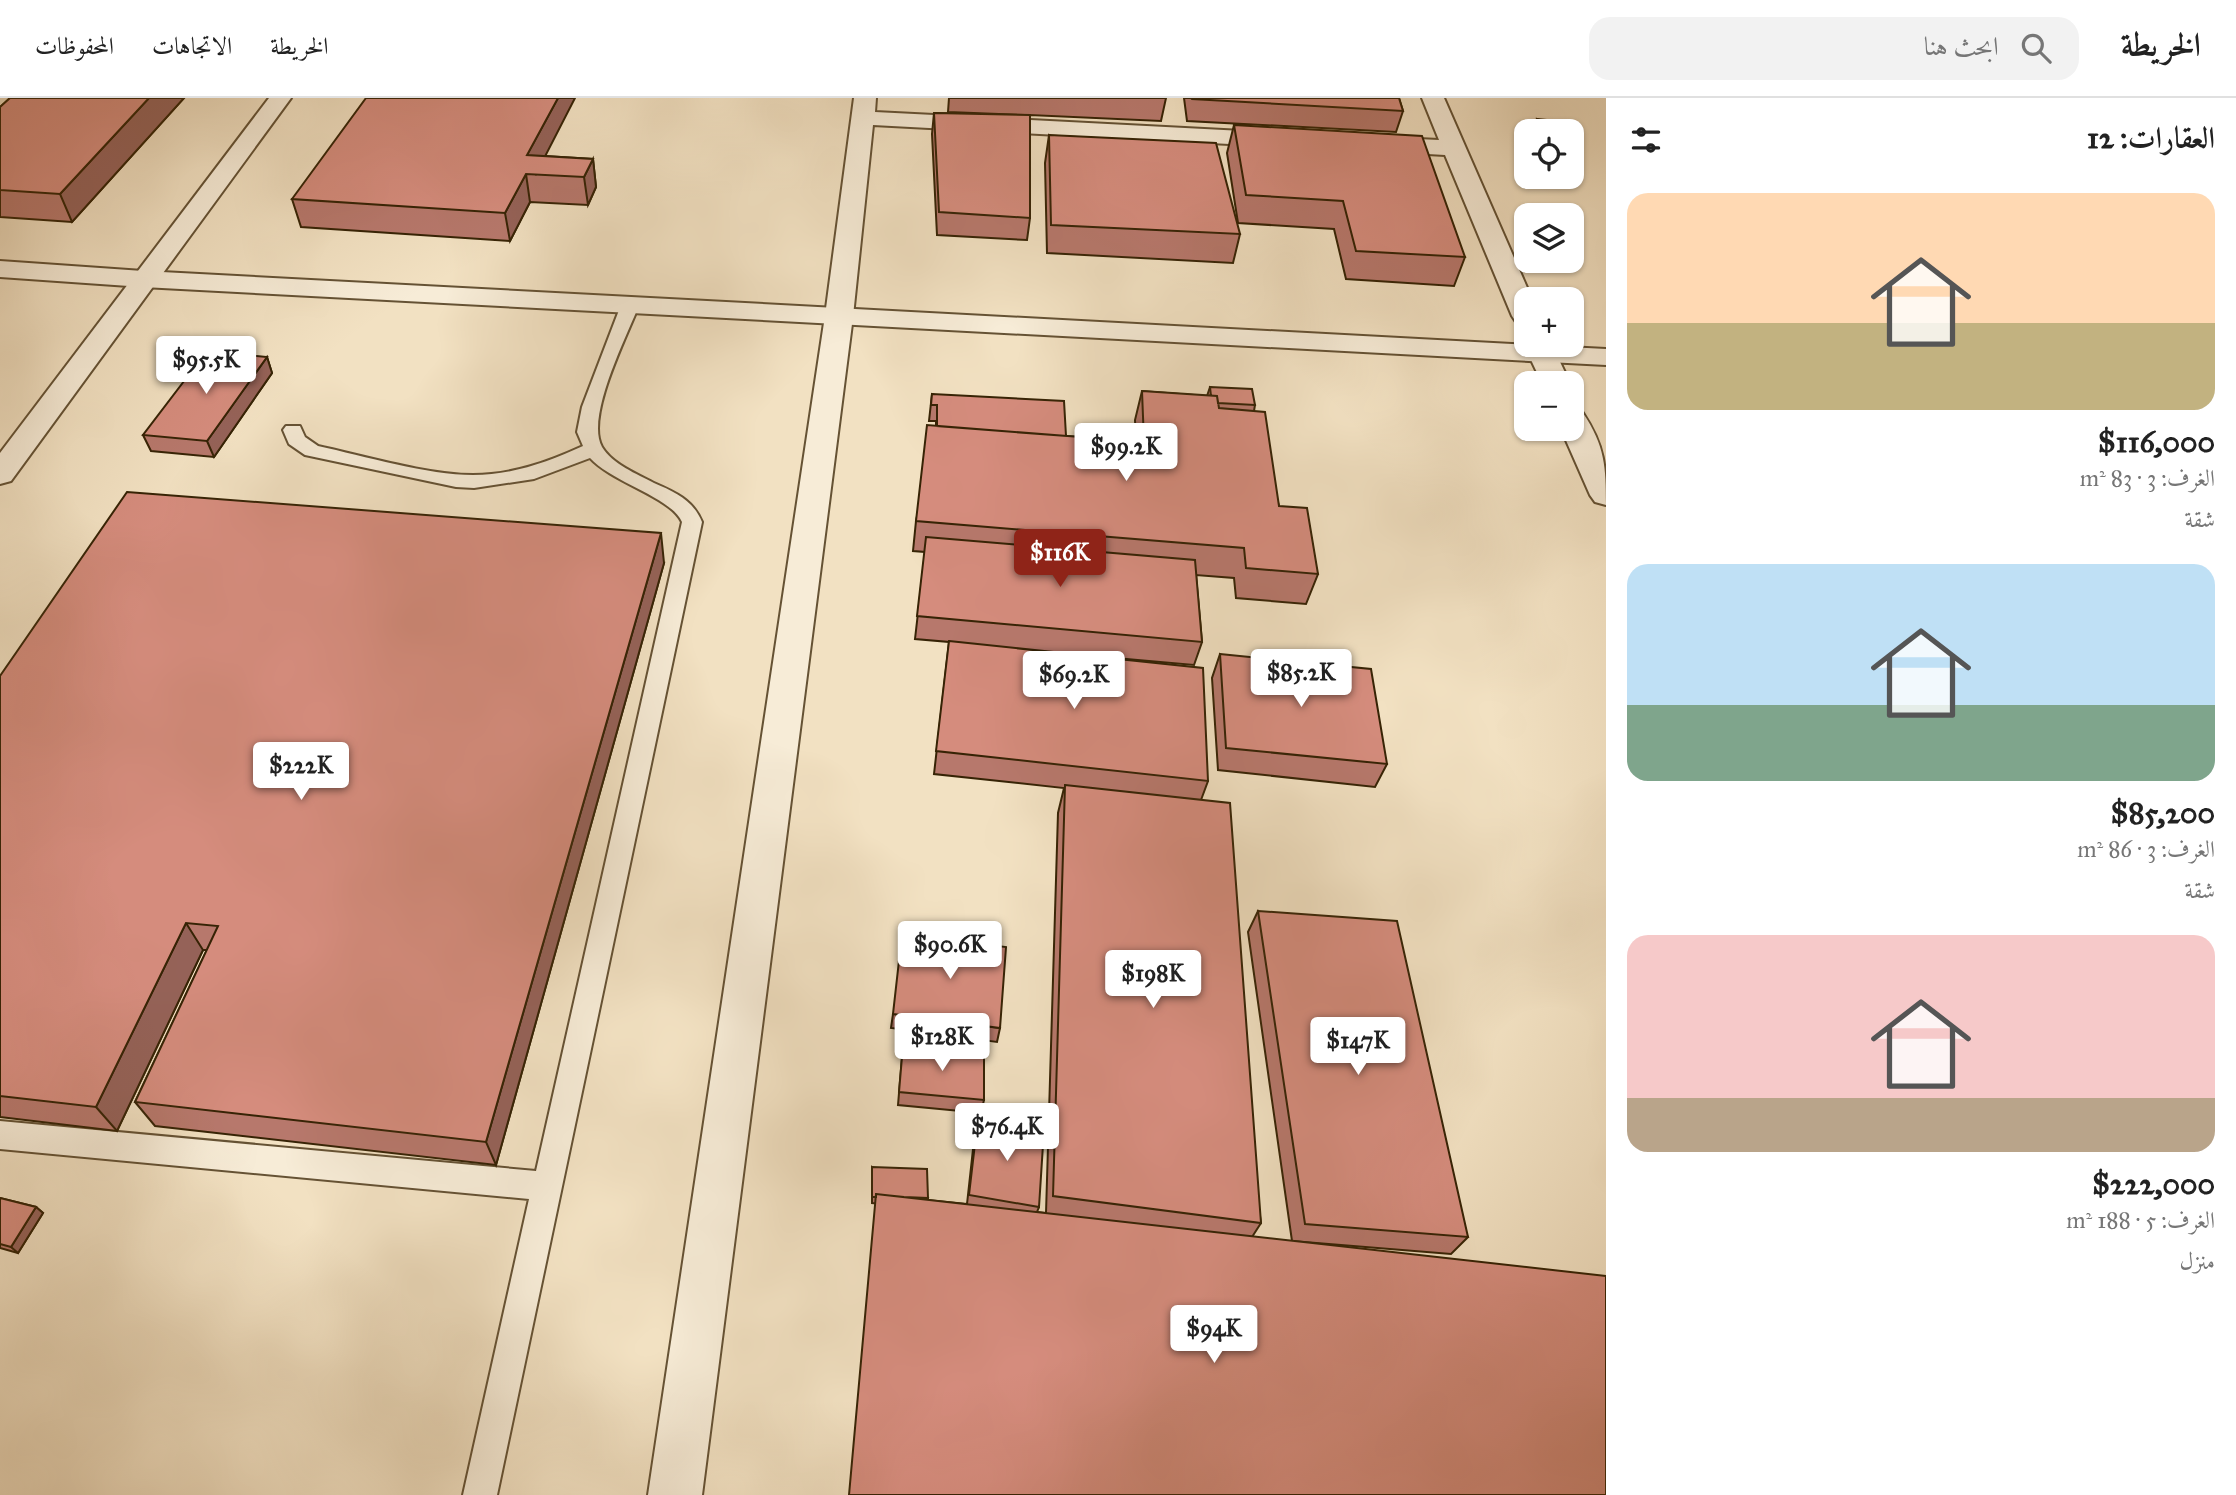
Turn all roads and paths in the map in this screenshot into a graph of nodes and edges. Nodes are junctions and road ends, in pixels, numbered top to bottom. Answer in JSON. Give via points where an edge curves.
{"nodes":[{"id":1,"x":280,"y":98,"type":"edge"},
{"id":2,"x":1433,"y":98,"type":"edge"},
{"id":3,"x":864,"y":108,"type":"edge"},
{"id":4,"x":1302,"y":141,"type":"edge"},
{"id":5,"x":1357,"y":144,"type":"edge"},
{"id":6,"x":1454,"y":148,"type":"junction"},
{"id":7,"x":0,"y":268,"type":"edge"},
{"id":8,"x":143,"y":279,"type":"junction"},
{"id":9,"x":1514,"y":288,"type":"edge"},
{"id":10,"x":630,"y":304,"type":"junction"},
{"id":11,"x":839,"y":316,"type":"junction"},
{"id":12,"x":1514,"y":348,"type":"edge"},
{"id":13,"x":1584,"y":354,"type":"edge"},
{"id":14,"x":1606,"y":357,"type":"edge"},
{"id":15,"x":293,"y":429,"type":"dead end"},
{"id":16,"x":1582,"y":441,"type":"edge"},
{"id":17,"x":593,"y":449,"type":"junction"},
{"id":18,"x":0,"y":474,"type":"edge"},
{"id":19,"x":1606,"y":495,"type":"edge"},
{"id":20,"x":0,"y":1135,"type":"edge"},
{"id":21,"x":546,"y":1186,"type":"junction"},
{"id":22,"x":480,"y":1495,"type":"edge"},
{"id":23,"x":675,"y":1495,"type":"edge"}],
"edges":[{"from":1,"to":8,"type":"street"},
{"from":2,"to":6,"type":"street"},
{"from":3,"to":4,"type":"street"},
{"from":3,"to":11,"type":"street"},
{"from":5,"to":6,"type":"street"},
{"from":6,"to":9,"type":"street"},
{"from":7,"to":8,"type":"street"},
{"from":8,"to":10,"type":"street"},
{"from":8,"to":18,"type":"street"},
{"from":10,"to":11,"type":"street"},
{"from":10,"to":17,"type":"lane","via":[[596,393],[587,430]]},
{"from":11,"to":12,"type":"street"},
{"from":11,"to":23,"type":"street"},
{"from":13,"to":14,"type":"street"},
{"from":15,"to":17,"type":"lane","via":[[296,440],[312,450],[478,483],[517,478]]},
{"from":16,"to":19,"type":"street"},
{"from":17,"to":21,"type":"lane","via":[[636,483],[684,506],[692,522]]},
{"from":20,"to":21,"type":"lane"},
{"from":21,"to":22,"type":"lane"}]}
